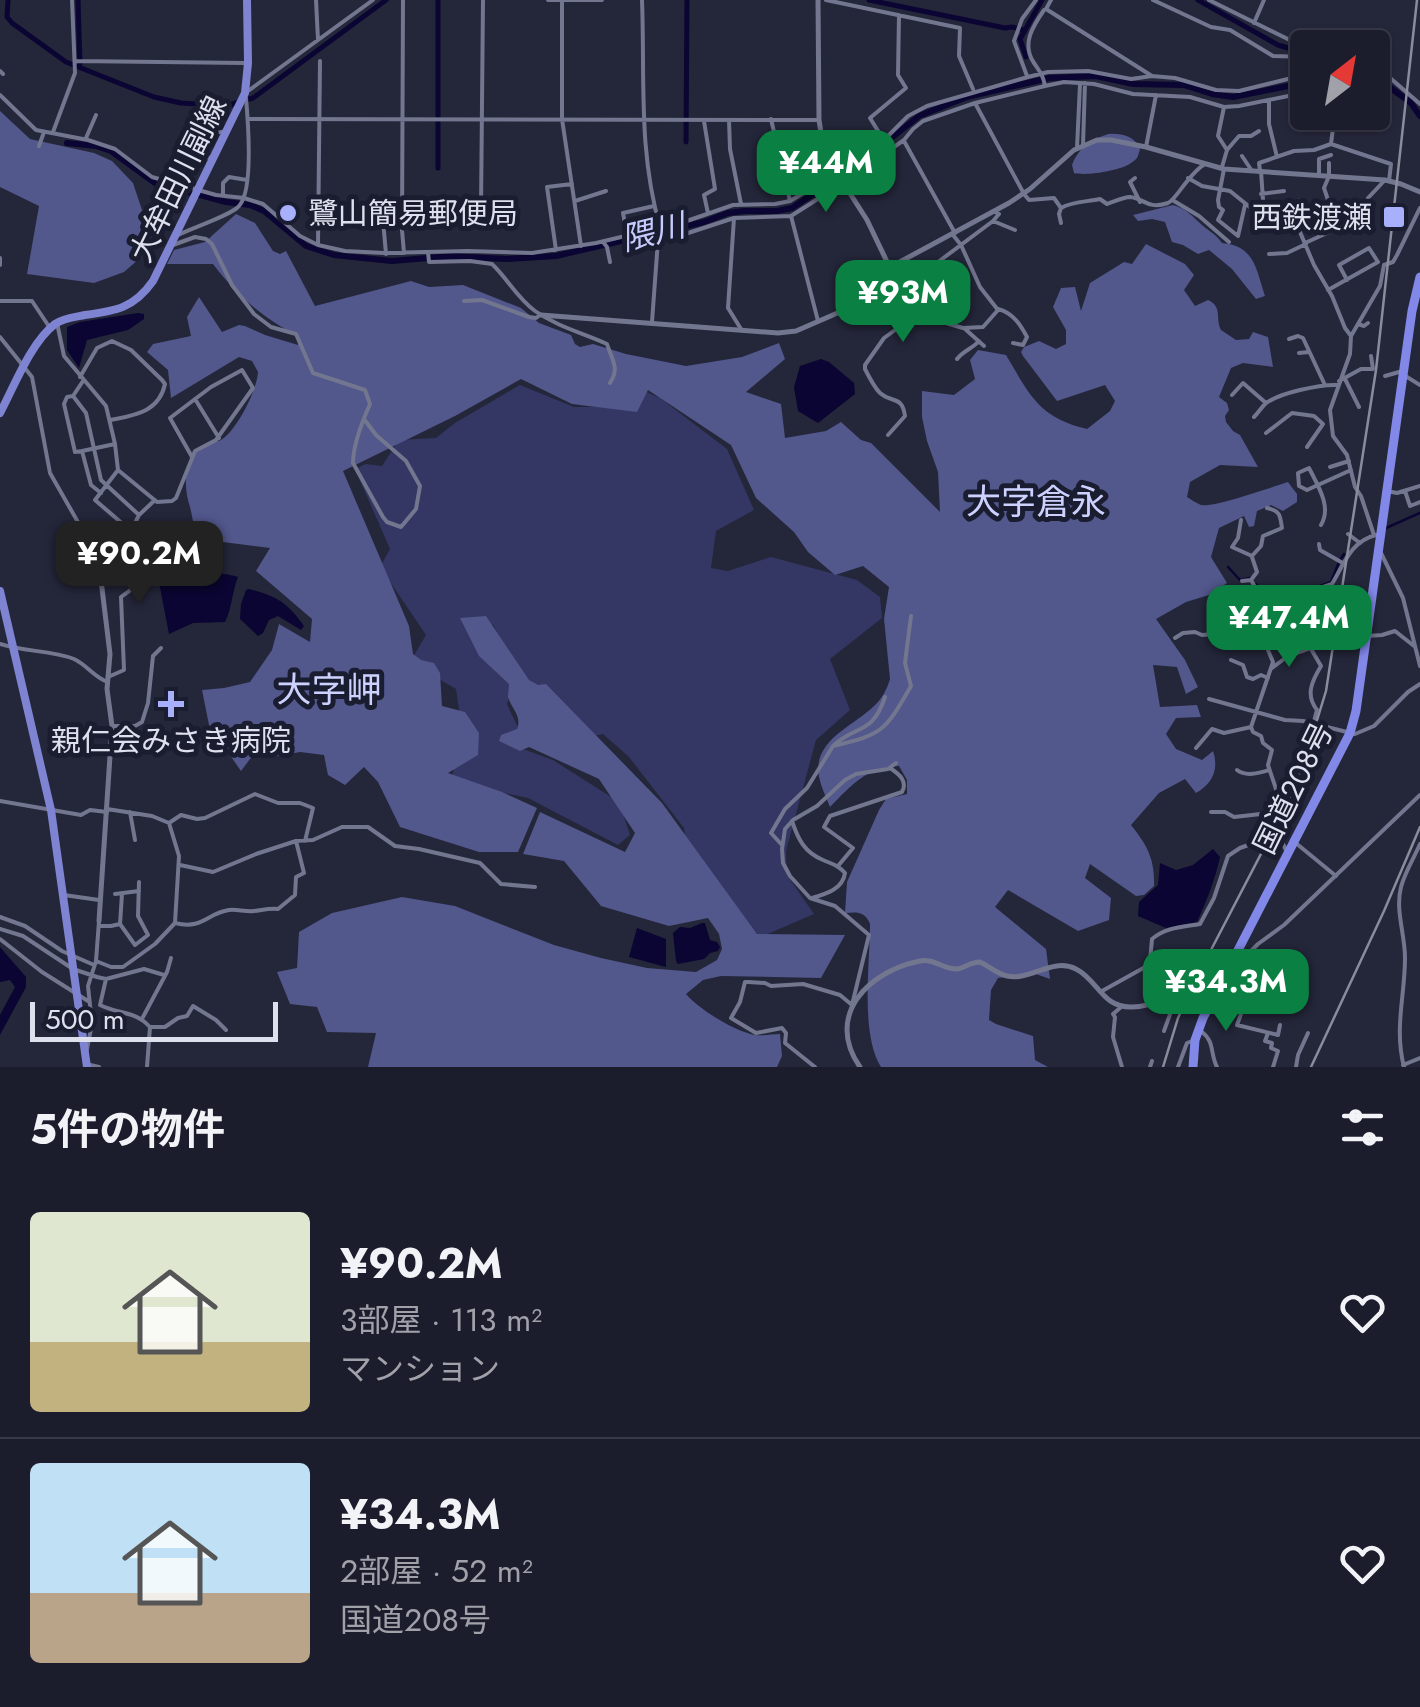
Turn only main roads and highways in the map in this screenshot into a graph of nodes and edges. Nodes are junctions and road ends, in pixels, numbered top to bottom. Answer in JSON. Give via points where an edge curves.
{"nodes":[{"id":1,"x":248,"y":0,"type":"edge"},
{"id":2,"x":1420,"y":277,"type":"edge"},
{"id":3,"x":4,"y":396,"type":"edge"},
{"id":4,"x":0,"y":412,"type":"edge"},
{"id":5,"x":0,"y":591,"type":"edge"},
{"id":6,"x":86,"y":1066,"type":"edge"},
{"id":7,"x":1193,"y":1067,"type":"edge"}],
"edges":[{"from":1,"to":3,"type":"main road","name":"大牟田川副線","via":[[245,92],[153,281],[113,312],[53,326]]},
{"from":2,"to":7,"type":"highway","name":"国道208号","via":[[1350,733],[1197,1035]]},
{"from":3,"to":4,"type":"main road"},
{"from":5,"to":6,"type":"main road","via":[[51,810]]}]}
